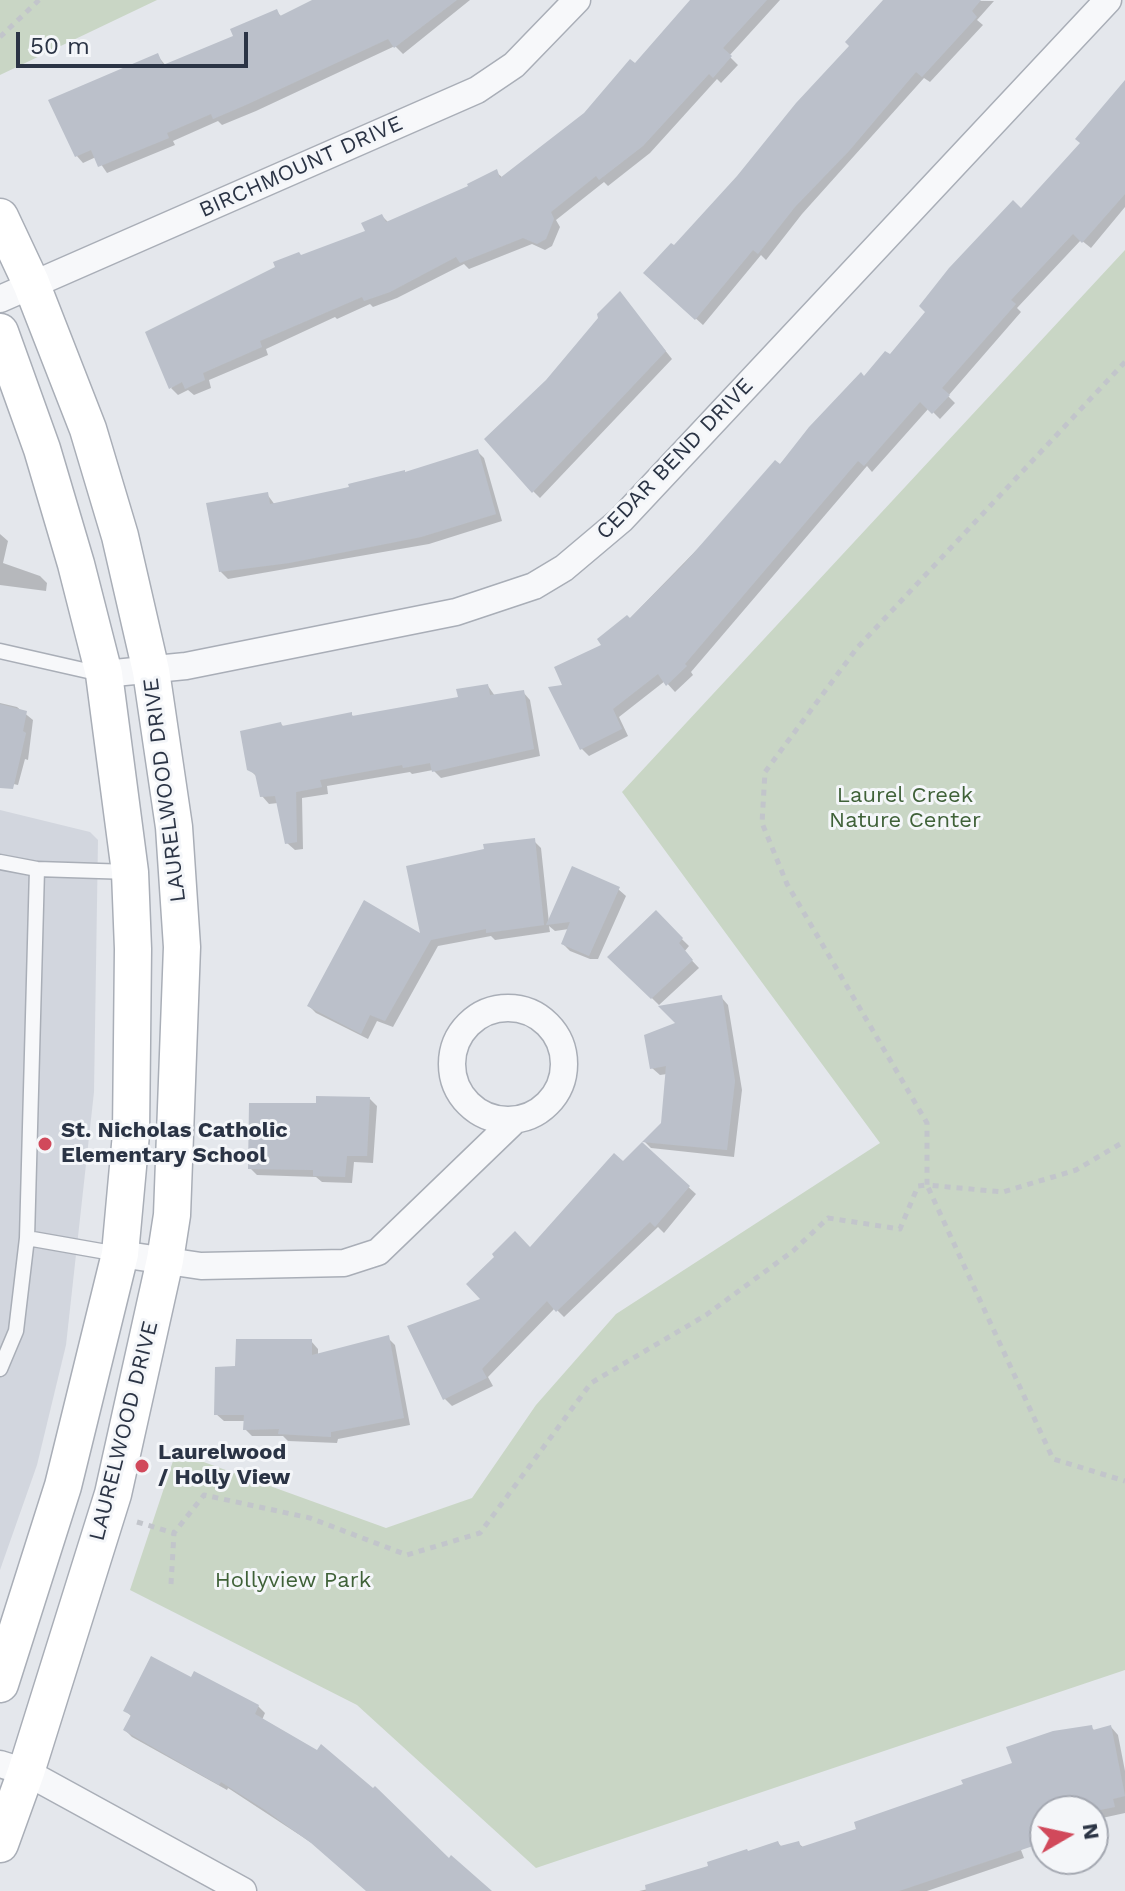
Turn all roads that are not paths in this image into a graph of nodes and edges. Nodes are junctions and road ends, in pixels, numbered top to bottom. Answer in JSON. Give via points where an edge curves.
{"nodes":[{"id":1,"x":577,"y":0,"type":"edge"},
{"id":2,"x":1108,"y":0,"type":"edge"},
{"id":3,"x":0,"y":217,"type":"edge"},
{"id":4,"x":16,"y":291,"type":"edge"},
{"id":5,"x":0,"y":332,"type":"edge"},
{"id":6,"x":0,"y":651,"type":"edge"},
{"id":7,"x":151,"y":671,"type":"junction"},
{"id":8,"x":104,"y":674,"type":"junction"},
{"id":9,"x":0,"y":862,"type":"edge"},
{"id":10,"x":37,"y":869,"type":"junction"},
{"id":11,"x":130,"y":872,"type":"junction"},
{"id":12,"x":515,"y":1120,"type":"junction"},
{"id":13,"x":27,"y":1238,"type":"junction"},
{"id":14,"x":120,"y":1254,"type":"junction"},
{"id":15,"x":165,"y":1260,"type":"junction"},
{"id":16,"x":0,"y":1369,"type":"edge"},
{"id":17,"x":0,"y":1684,"type":"edge"},
{"id":18,"x":13,"y":1768,"type":"edge"},
{"id":19,"x":0,"y":1844,"type":"edge"},
{"id":20,"x":243,"y":1891,"type":"edge"}],
"edges":[{"from":1,"to":4,"type":"street","name":"BIRCHMOUNT DRIVE","via":[[514,65],[477,90]]},
{"from":2,"to":7,"type":"street","name":"CEDAR BEND DRIVE","via":[[621,520],[564,568],[534,586],[456,612]]},
{"from":3,"to":4,"type":"street","name":"LAURELWOOD DRIVE"},
{"from":4,"to":7,"type":"street","name":"LAURELWOOD DRIVE","via":[[88,429],[120,536]]},
{"from":5,"to":8,"type":"street","name":"LAURELWOOD DRIVE","via":[[42,449]]},
{"from":6,"to":8,"type":"lane"},
{"from":7,"to":8,"type":"street","name":"CEDAR BEND DRIVE"},
{"from":7,"to":15,"type":"street","name":"LAURELWOOD DRIVE","via":[[174,827],[182,947],[172,1215]]},
{"from":8,"to":11,"type":"street","name":"LAURELWOOD DRIVE"},
{"from":9,"to":10,"type":"lane"},
{"from":10,"to":11,"type":"lane"},
{"from":10,"to":13,"type":"lane"},
{"from":11,"to":14,"type":"street","name":"LAURELWOOD DRIVE","via":[[131,1134]]},
{"from":12,"to":12,"type":"street","via":[[546,1105],[559,1088],[564,1056],[554,1032],[534,1014],[498,1008],[479,1015],[459,1036],[453,1074],[469,1105],[485,1116]]},
{"from":12,"to":15,"type":"street","via":[[378,1252],[344,1263],[201,1266]]},
{"from":13,"to":14,"type":"lane"},
{"from":13,"to":16,"type":"lane","via":[[16,1331]]},
{"from":14,"to":15,"type":"street"},
{"from":14,"to":17,"type":"street","name":"LAURELWOOD DRIVE","via":[[63,1486]]},
{"from":15,"to":18,"type":"street","name":"LAURELWOOD DRIVE","via":[[113,1494]]},
{"from":18,"to":19,"type":"street","name":"LAURELWOOD DRIVE"},
{"from":18,"to":20,"type":"street"}]}
